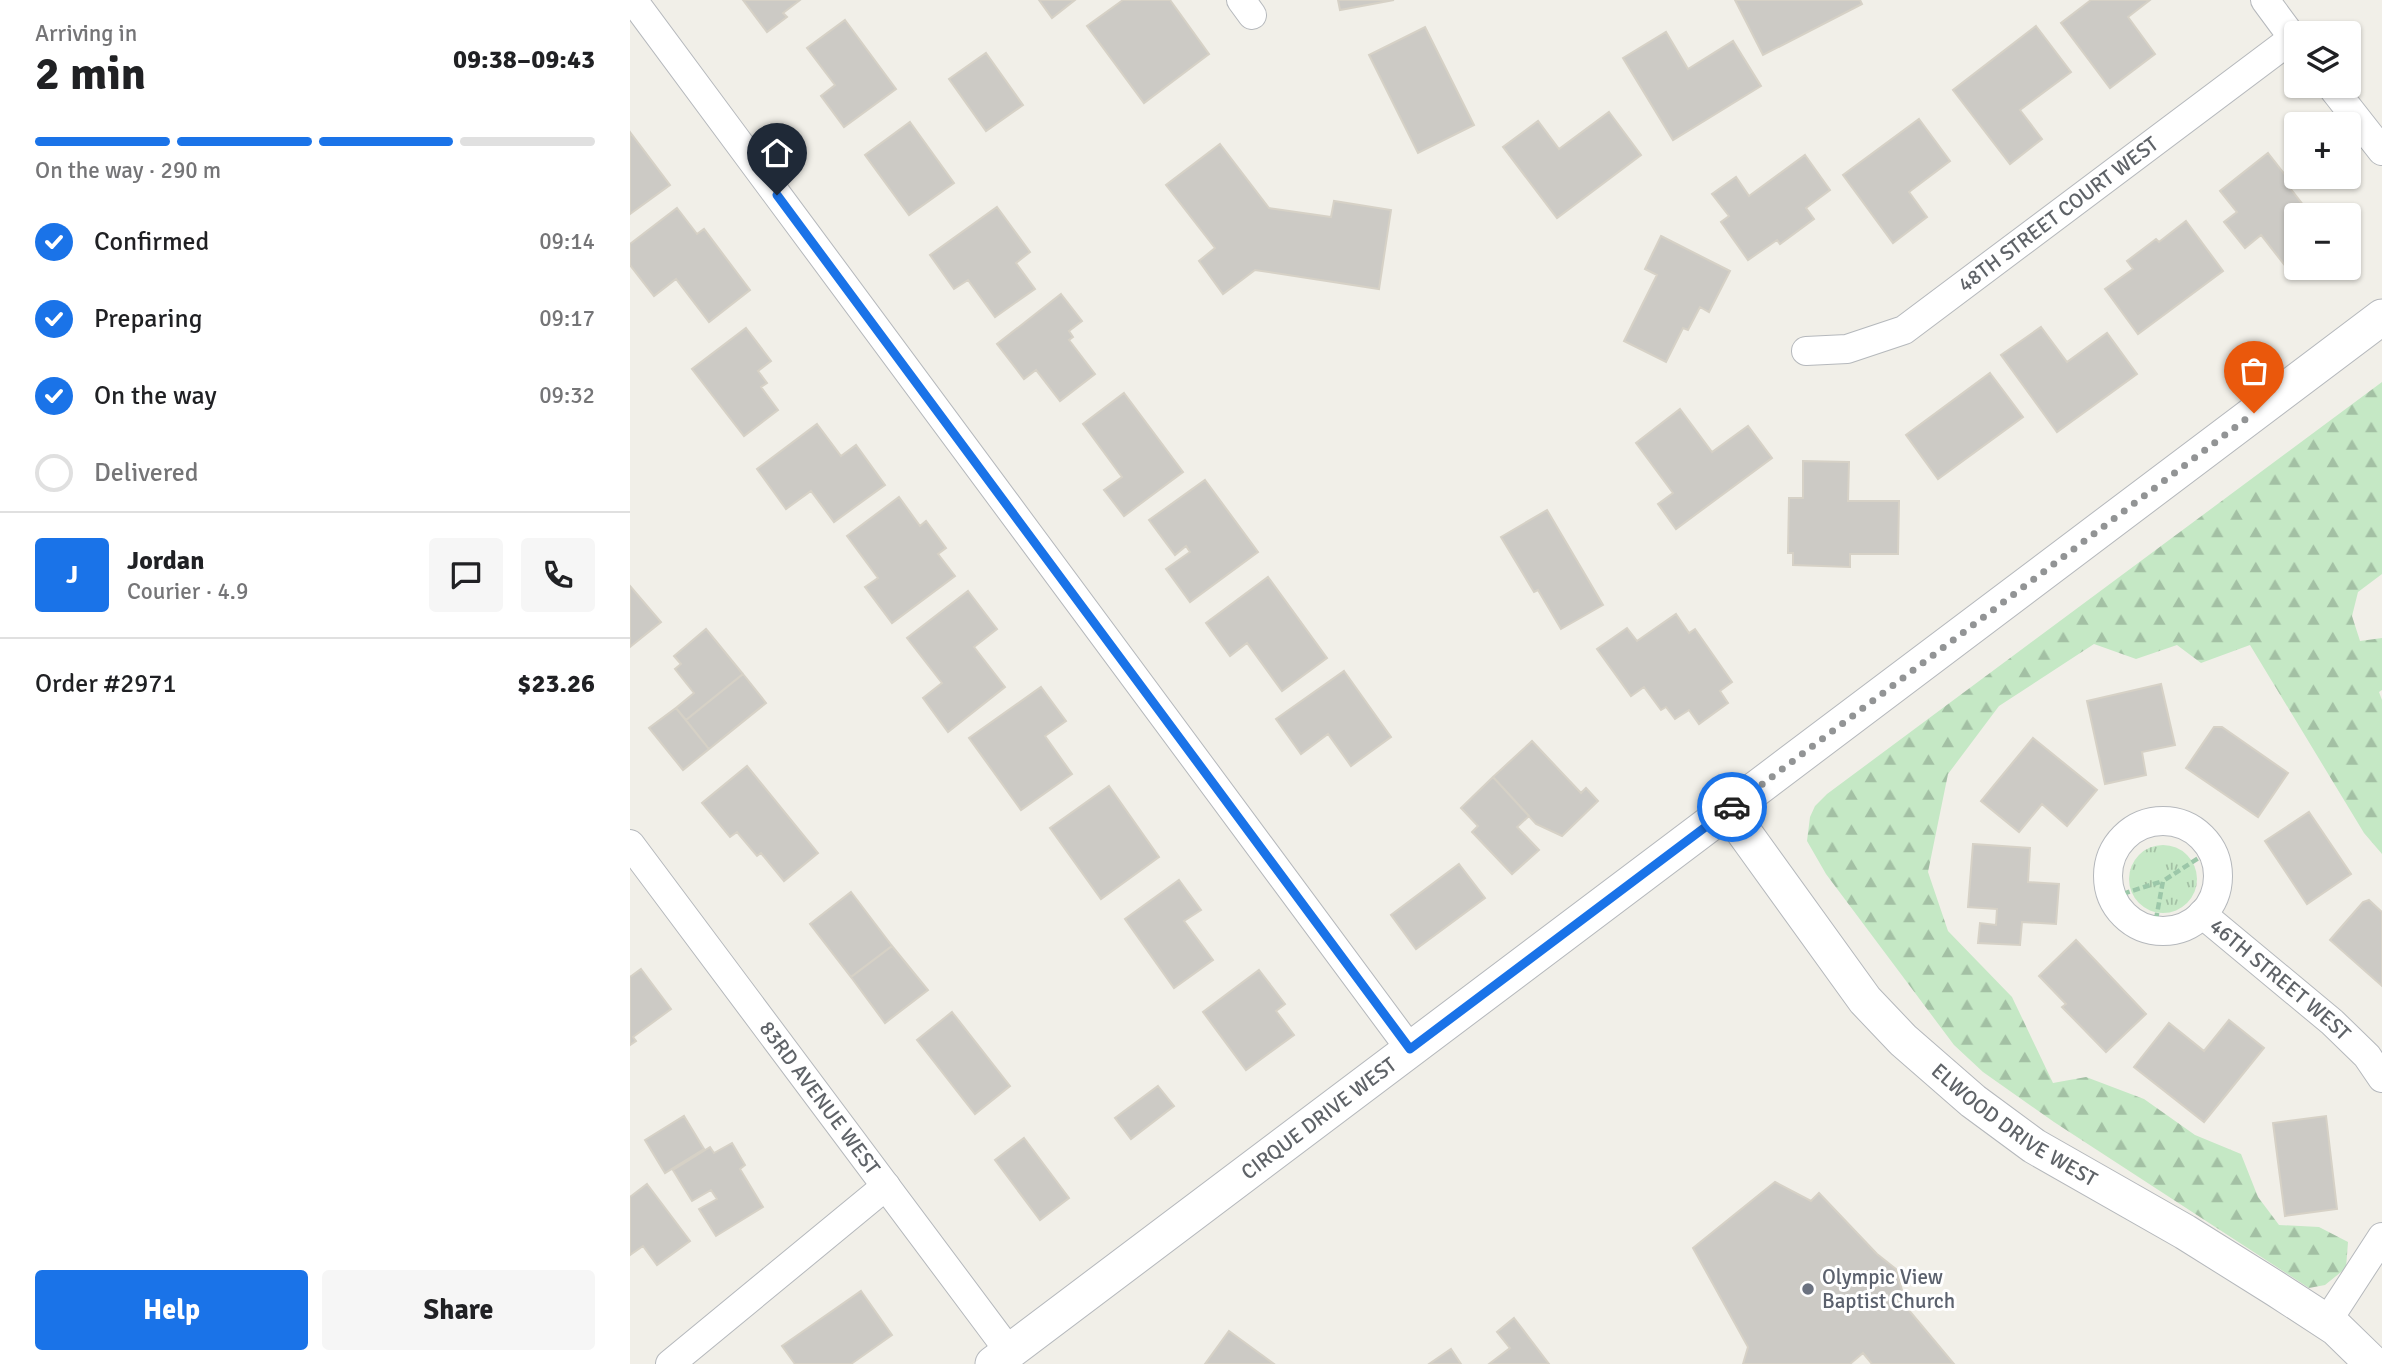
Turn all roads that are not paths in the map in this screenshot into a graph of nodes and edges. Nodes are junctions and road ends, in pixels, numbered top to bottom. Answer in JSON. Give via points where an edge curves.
{"nodes":[{"id":1,"x":633,"y":0,"type":"edge"},
{"id":2,"x":2265,"y":0,"type":"edge"},
{"id":3,"x":2284,"y":26,"type":"edge"},
{"id":4,"x":2284,"y":47,"type":"edge"},
{"id":5,"x":2340,"y":98,"type":"edge"},
{"id":6,"x":2382,"y":151,"type":"edge"},
{"id":7,"x":2382,"y":317,"type":"edge"},
{"id":8,"x":1806,"y":351,"type":"dead end"},
{"id":9,"x":1728,"y":810,"type":"junction"},
{"id":10,"x":630,"y":844,"type":"edge"},
{"id":11,"x":2202,"y":914,"type":"junction"},
{"id":12,"x":1410,"y":1049,"type":"junction"},
{"id":13,"x":2382,"y":1078,"type":"edge"},
{"id":14,"x":886,"y":1186,"type":"junction"},
{"id":15,"x":2382,"y":1237,"type":"edge"},
{"id":16,"x":2326,"y":1323,"type":"junction"},
{"id":17,"x":1001,"y":1357,"type":"edge"},
{"id":18,"x":670,"y":1364,"type":"edge"},
{"id":19,"x":2373,"y":1364,"type":"edge"}],
"edges":[{"from":1,"to":12,"type":"street"},
{"from":2,"to":3,"type":"street"},
{"from":4,"to":8,"type":"street","name":"48TH STREET COURT WEST","via":[[1904,330],[1847,349]]},
{"from":5,"to":6,"type":"street"},
{"from":7,"to":9,"type":"street","name":"CIRQUE DRIVE WEST"},
{"from":9,"to":12,"type":"street","name":"CIRQUE DRIVE WEST"},
{"from":9,"to":16,"type":"street","name":"ELWOOD DRIVE WEST","via":[[1865,1000],[1973,1101],[2034,1146],[2185,1233]]},
{"from":10,"to":14,"type":"street","name":"83RD AVENUE WEST"},
{"from":11,"to":11,"type":"street","name":"46TH STREET WEST","via":[[2216,891],[2218,874],[2207,842],[2175,822],[2155,822],[2122,839],[2108,874],[2113,897],[2132,922],[2165,931],[2182,928]]},
{"from":11,"to":13,"type":"street","name":"46TH STREET WEST","via":[[2332,1022]]},
{"from":12,"to":17,"type":"street","name":"CIRQUE DRIVE WEST"},
{"from":14,"to":17,"type":"street","name":"83RD AVENUE WEST"},
{"from":14,"to":18,"type":"street"},
{"from":15,"to":16,"type":"street"},
{"from":16,"to":19,"type":"street","name":"ELWOOD DRIVE WEST"}]}
